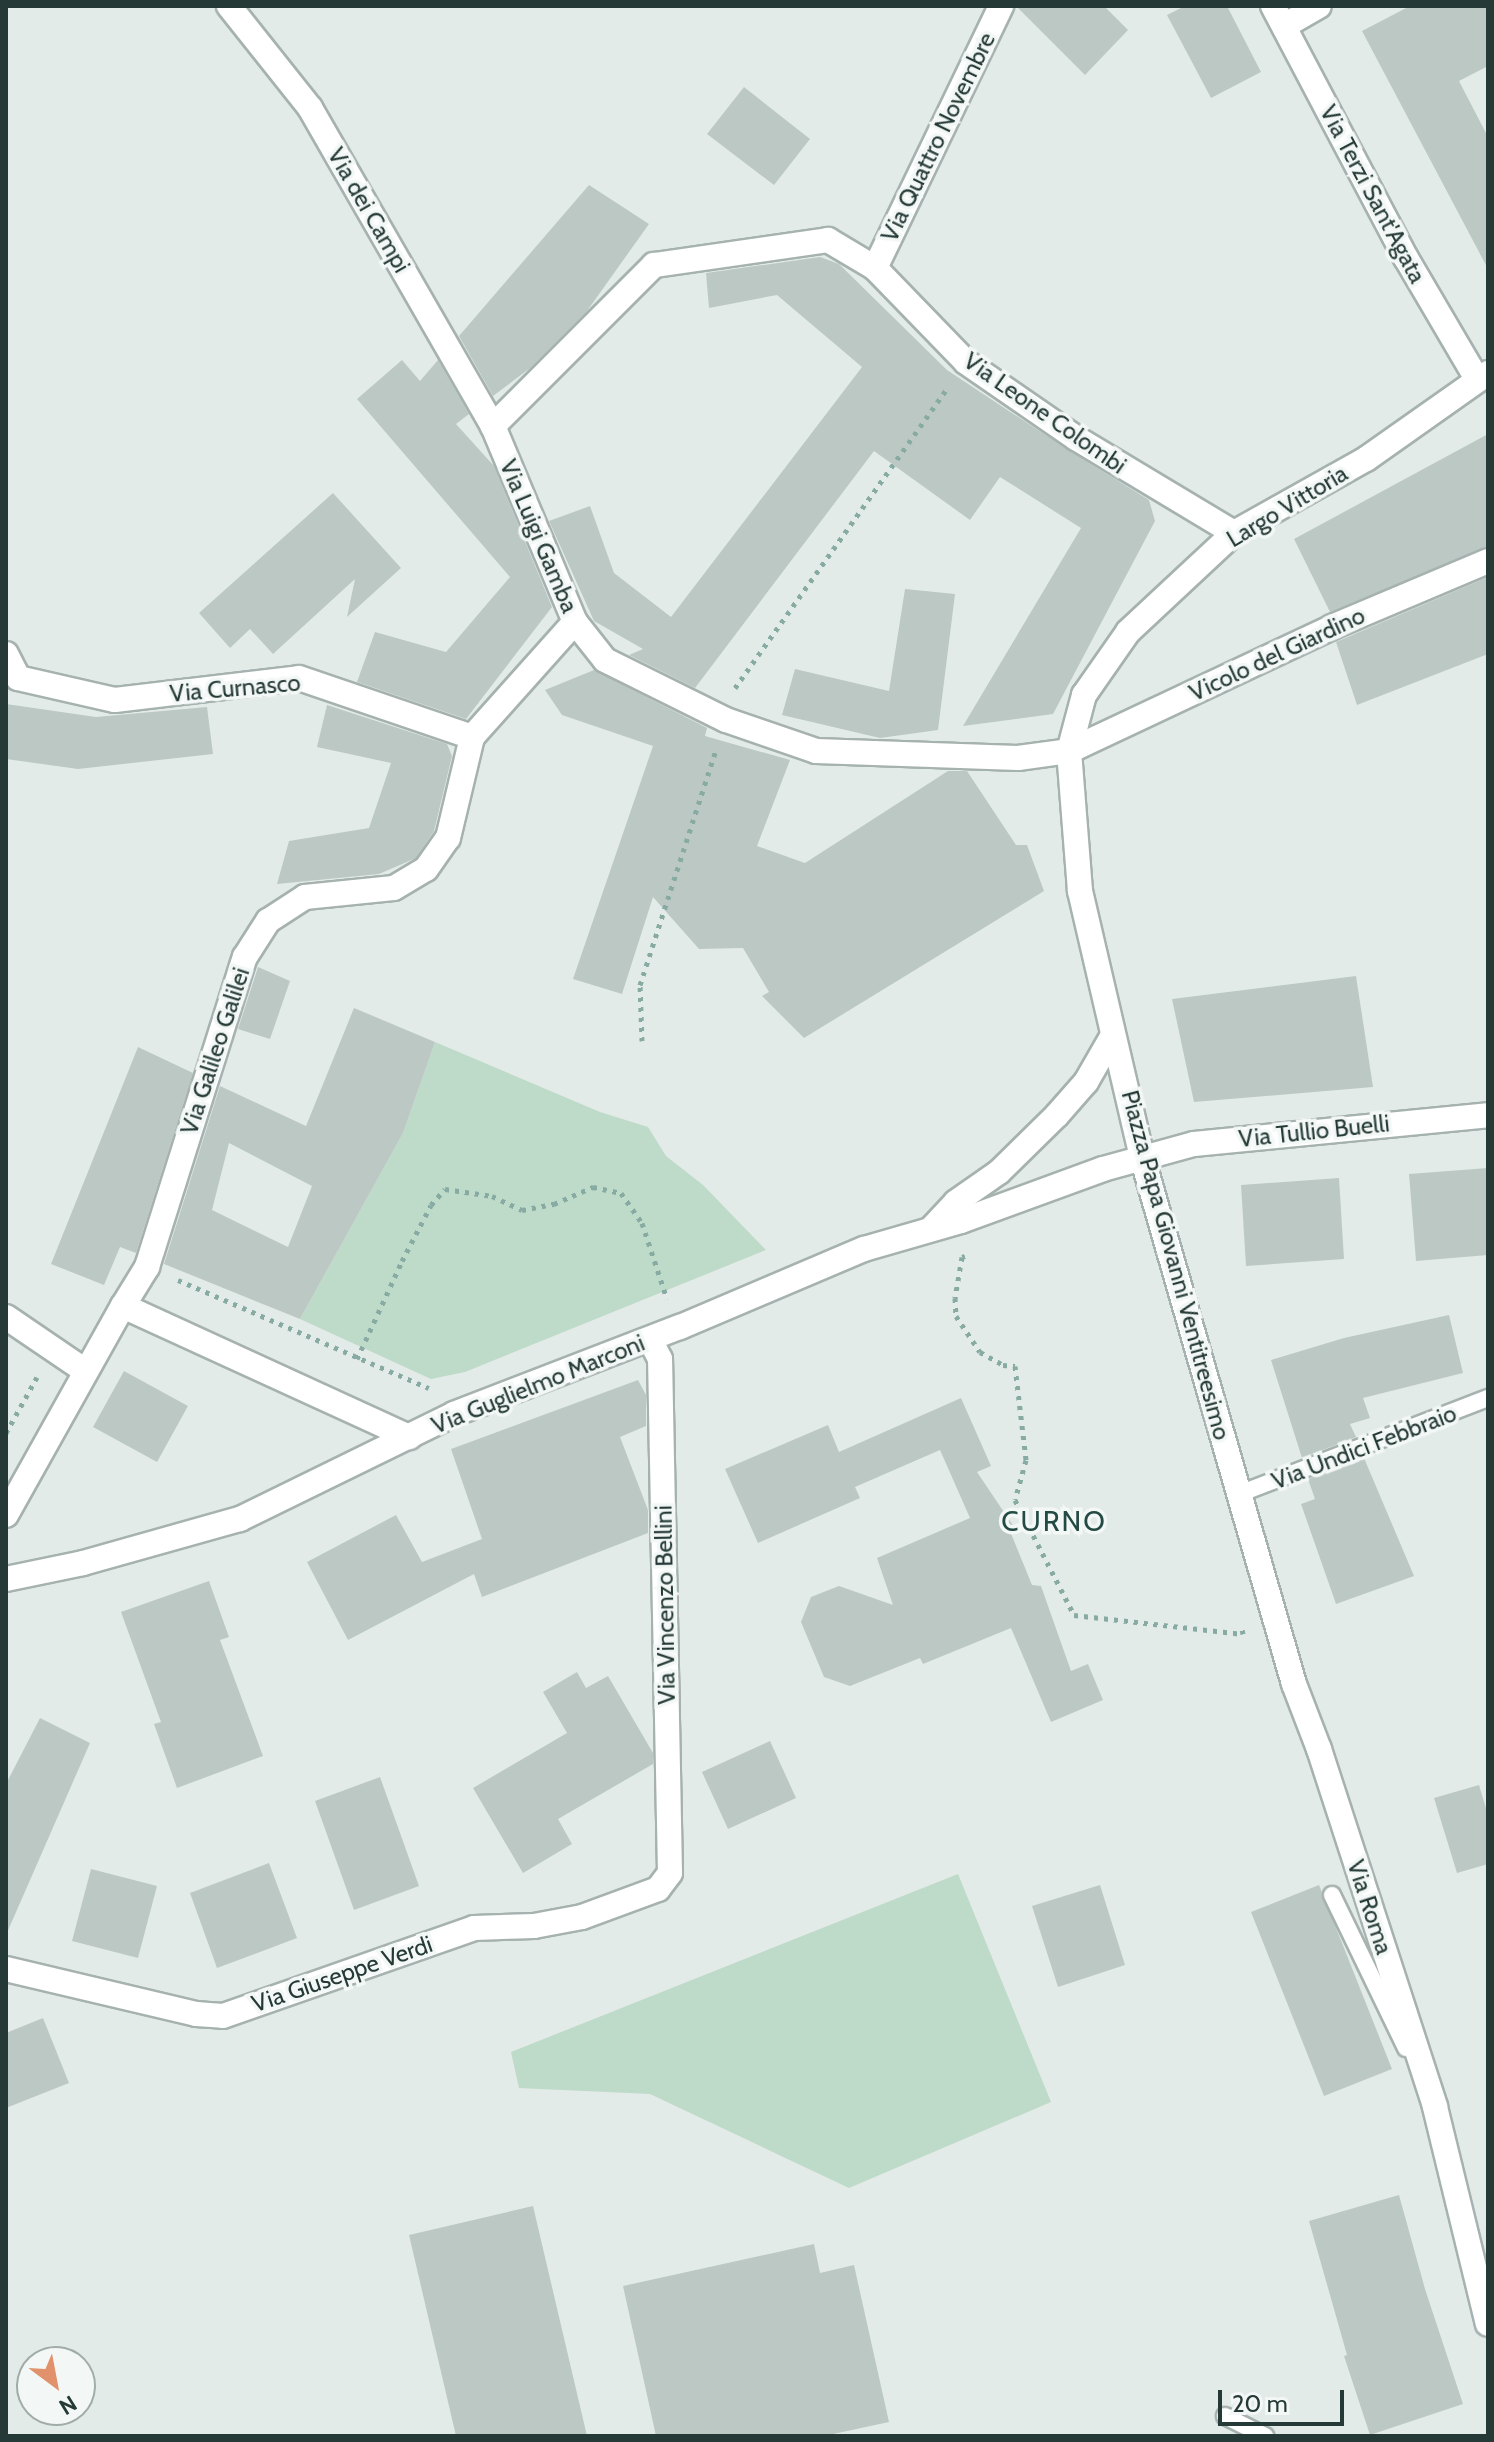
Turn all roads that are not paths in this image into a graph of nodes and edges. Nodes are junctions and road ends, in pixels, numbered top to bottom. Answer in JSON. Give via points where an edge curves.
{"nodes":[{"id":1,"x":229,"y":6,"type":"edge"},
{"id":2,"x":1001,"y":6,"type":"edge"},
{"id":3,"x":1319,"y":6,"type":"edge"},
{"id":4,"x":1278,"y":16,"type":"edge"},
{"id":5,"x":875,"y":268,"type":"junction"},
{"id":6,"x":1482,"y":376,"type":"edge"},
{"id":7,"x":493,"y":426,"type":"junction"},
{"id":8,"x":1234,"y":533,"type":"junction"},
{"id":9,"x":1488,"y":561,"type":"edge"},
{"id":10,"x":575,"y":622,"type":"junction"},
{"id":11,"x":6,"y":654,"type":"edge"},
{"id":12,"x":472,"y":737,"type":"junction"},
{"id":13,"x":1069,"y":751,"type":"junction"},
{"id":14,"x":1113,"y":1035,"type":"junction"},
{"id":15,"x":1488,"y":1115,"type":"edge"},
{"id":16,"x":1142,"y":1157,"type":"junction"},
{"id":17,"x":932,"y":1228,"type":"junction"},
{"id":18,"x":123,"y":1306,"type":"junction"},
{"id":19,"x":6,"y":1317,"type":"edge"},
{"id":20,"x":650,"y":1339,"type":"junction"},
{"id":21,"x":84,"y":1370,"type":"junction"},
{"id":22,"x":1488,"y":1398,"type":"edge"},
{"id":23,"x":409,"y":1437,"type":"junction"},
{"id":24,"x":1239,"y":1494,"type":"junction"},
{"id":25,"x":6,"y":1515,"type":"edge"},
{"id":26,"x":6,"y":1579,"type":"edge"},
{"id":27,"x":670,"y":1873,"type":"joint"},
{"id":28,"x":1332,"y":1895,"type":"dead end"},
{"id":29,"x":6,"y":1969,"type":"edge"},
{"id":30,"x":1435,"y":2107,"type":"junction"},
{"id":31,"x":1480,"y":2257,"type":"edge"},
{"id":32,"x":1488,"y":2324,"type":"edge"},
{"id":33,"x":1225,"y":2416,"type":"dead end"},
{"id":34,"x":1265,"y":2436,"type":"edge"}],
"edges":[{"from":1,"to":7,"type":"street","name":"Via dei Campi","via":[[310,108]]},
{"from":2,"to":5,"type":"street","name":"Via Quattro Novembre"},
{"from":3,"to":4,"type":"street"},
{"from":4,"to":6,"type":"street","name":"Via Terzi Sant'Agata","via":[[1406,258]]},
{"from":5,"to":7,"type":"street","via":[[828,240],[654,265]]},
{"from":5,"to":8,"type":"street","name":"Via Leone Colombi","via":[[966,362],[1076,438]]},
{"from":6,"to":8,"type":"street","name":"Largo Vittoria","via":[[1366,459]]},
{"from":7,"to":10,"type":"street","name":"Via Luigi Gamba"},
{"from":8,"to":13,"type":"street","name":"Largo Vittoria","via":[[1128,632],[1084,695]]},
{"from":9,"to":13,"type":"street","name":"Vicolo del Giardino","via":[[1332,627]]},
{"from":10,"to":12,"type":"street","name":"Via Galileo Galilei"},
{"from":10,"to":13,"type":"street","name":"Via Luigi Gamba","via":[[605,660],[726,720],[816,751],[1018,758]]},
{"from":11,"to":12,"type":"street","name":"Via Curnasco","via":[[18,678],[115,700],[299,678]]},
{"from":12,"to":18,"type":"street","name":"Via Galileo Galilei","via":[[448,838],[426,869],[394,888],[305,897],[268,921],[245,957],[147,1267]]},
{"from":13,"to":14,"type":"street","via":[[1080,891]]},
{"from":14,"to":16,"type":"street","name":"Piazza Papa Giovanni Ventitreesimo"},
{"from":14,"to":17,"type":"street","name":"Via Guglielmo Marconi","via":[[1086,1082],[1057,1115]]},
{"from":15,"to":16,"type":"street","name":"Via Tullio Buelli","via":[[1194,1144]]},
{"from":16,"to":17,"type":"street","name":"Via Guglielmo Marconi"},
{"from":16,"to":24,"type":"street","name":"Piazza Papa Giovanni Ventitreesimo"},
{"from":17,"to":20,"type":"street","name":"Via Guglielmo Marconi","via":[[864,1249]]},
{"from":18,"to":21,"type":"street","name":"Via Galileo Galilei"},
{"from":18,"to":23,"type":"street"},
{"from":19,"to":21,"type":"street"},
{"from":20,"to":23,"type":"street","name":"Via Guglielmo Marconi","via":[[454,1414]]},
{"from":20,"to":27,"type":"street","name":"Via Vincenzo Bellini","via":[[660,1359]]},
{"from":21,"to":25,"type":"street","name":"Via Galileo Galilei"},
{"from":22,"to":24,"type":"lane","name":"Via Undici Febbraio"},
{"from":23,"to":26,"type":"street","name":"Via Guglielmo Marconi","via":[[240,1519]]},
{"from":24,"to":30,"type":"street","name":"Via Roma","via":[[1294,1684]]},
{"from":27,"to":29,"type":"street","name":"Via Giuseppe Verdi","via":[[658,1889],[582,1917],[534,1926],[474,1928],[223,2016]]},
{"from":28,"to":30,"type":"lane"},
{"from":30,"to":31,"type":"street","name":"Via Roma"},
{"from":31,"to":32,"type":"street","name":"Via Roma"},
{"from":33,"to":34,"type":"lane"}]}
